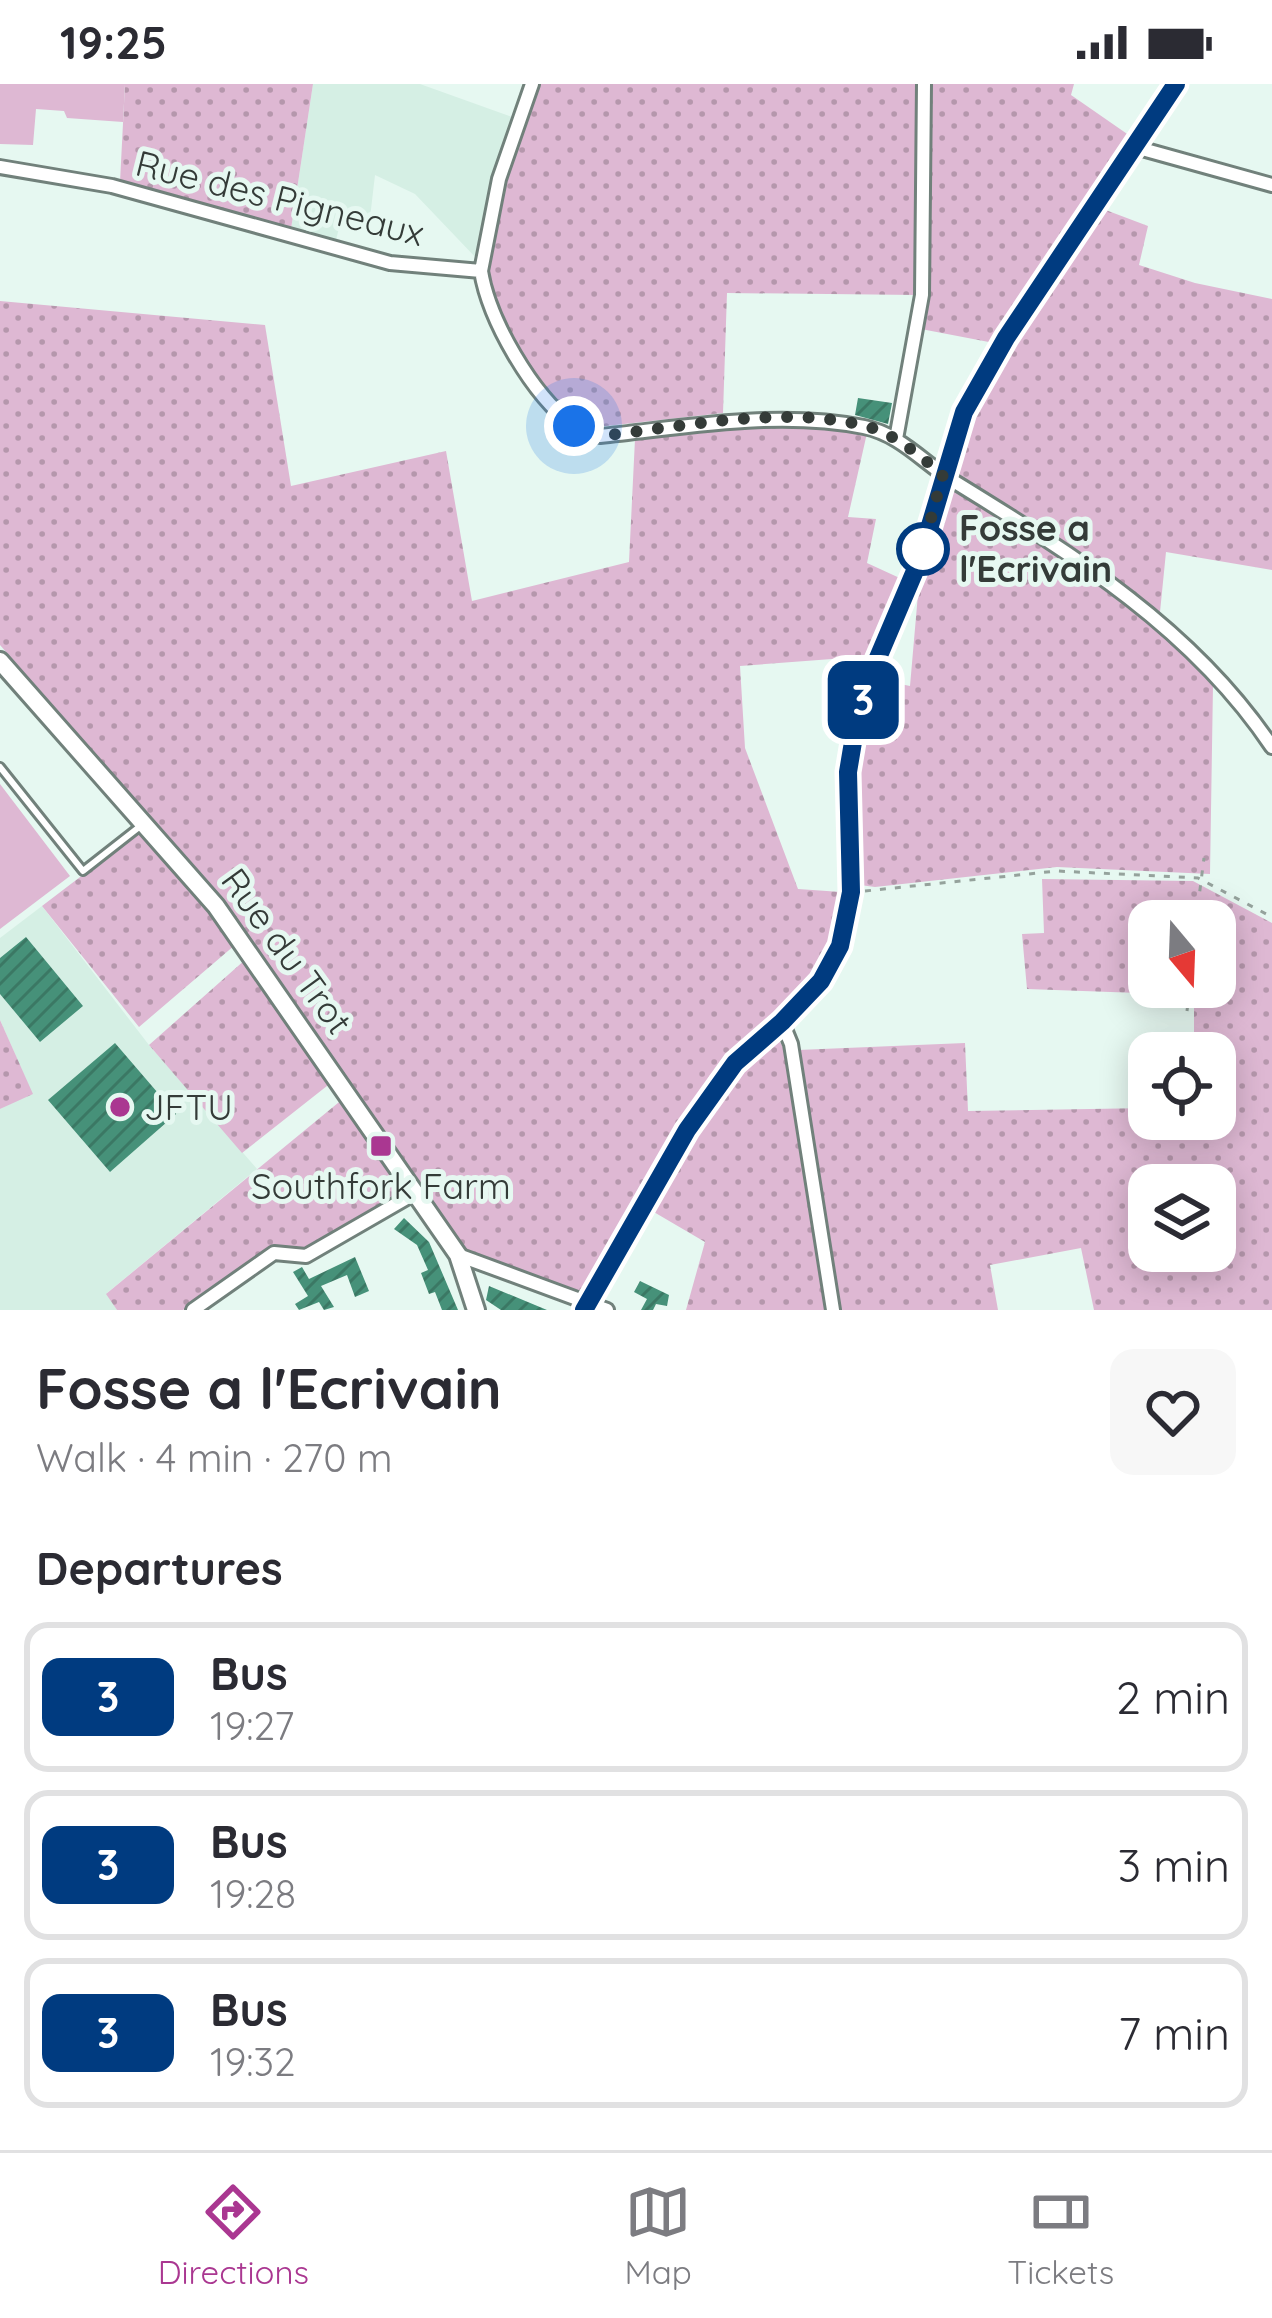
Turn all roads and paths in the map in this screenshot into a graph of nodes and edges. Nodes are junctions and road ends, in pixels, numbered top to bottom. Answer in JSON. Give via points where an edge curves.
{"nodes":[{"id":1,"x":532,"y":84,"type":"edge"},
{"id":2,"x":924,"y":84,"type":"edge"},
{"id":3,"x":1176,"y":84,"type":"edge"},
{"id":4,"x":1136,"y":147,"type":"junction"},
{"id":5,"x":0,"y":167,"type":"edge"},
{"id":6,"x":1272,"y":185,"type":"edge"},
{"id":7,"x":481,"y":271,"type":"junction"},
{"id":8,"x":896,"y":439,"type":"junction"},
{"id":9,"x":943,"y":474,"type":"junction"},
{"id":10,"x":4,"y":674,"type":"edge"},
{"id":11,"x":1272,"y":747,"type":"edge"},
{"id":12,"x":0,"y":767,"type":"edge"},
{"id":13,"x":146,"y":822,"type":"junction"},
{"id":14,"x":1204,"y":858,"type":"dead end"},
{"id":15,"x":1202,"y":880,"type":"junction"},
{"id":16,"x":851,"y":892,"type":"junction"},
{"id":17,"x":1199,"y":900,"type":"edge"},
{"id":18,"x":1272,"y":917,"type":"edge"},
{"id":19,"x":1187,"y":1008,"type":"edge"},
{"id":20,"x":1187,"y":1011,"type":"dead end"},
{"id":21,"x":782,"y":1022,"type":"junction"},
{"id":22,"x":417,"y":1192,"type":"junction"},
{"id":23,"x":458,"y":1255,"type":"junction"},
{"id":24,"x":594,"y":1307,"type":"edge"},
{"id":25,"x":193,"y":1310,"type":"edge"},
{"id":26,"x":476,"y":1310,"type":"edge"},
{"id":27,"x":833,"y":1310,"type":"edge"}],
"edges":[{"from":1,"to":7,"type":"street","via":[[500,178]]},
{"from":2,"to":8,"type":"street","via":[[922,295]]},
{"from":3,"to":4,"type":"main road"},
{"from":4,"to":6,"type":"street"},
{"from":4,"to":9,"type":"main road","via":[[1006,338],[964,412]]},
{"from":5,"to":7,"type":"street","name":"Rue des Pigneaux","via":[[112,186],[390,263]]},
{"from":7,"to":8,"type":"street","via":[[503,338],[574,426],[599,436],[795,416]]},
{"from":8,"to":9,"type":"street"},
{"from":9,"to":11,"type":"street","via":[[1150,612]]},
{"from":9,"to":16,"type":"main road","via":[[855,730]]},
{"from":10,"to":13,"type":"main road","name":"Rue du Trot"},
{"from":12,"to":13,"type":"lane","via":[[83,872]]},
{"from":13,"to":22,"type":"main road","name":"Rue du Trot","via":[[247,948]]},
{"from":14,"to":15,"type":"path"},
{"from":15,"to":16,"type":"path","via":[[1057,871]]},
{"from":15,"to":17,"type":"path"},
{"from":15,"to":18,"type":"path"},
{"from":16,"to":21,"type":"main road","via":[[840,946],[821,981]]},
{"from":19,"to":20,"type":"path"},
{"from":21,"to":24,"type":"main road","via":[[735,1063],[687,1130]]},
{"from":21,"to":27,"type":"street"},
{"from":22,"to":23,"type":"main road","name":"Rue du Trot"},
{"from":22,"to":25,"type":"street","via":[[306,1256],[274,1253]]},
{"from":23,"to":24,"type":"street"},
{"from":23,"to":26,"type":"main road","name":"Rue du Trot"}]}
